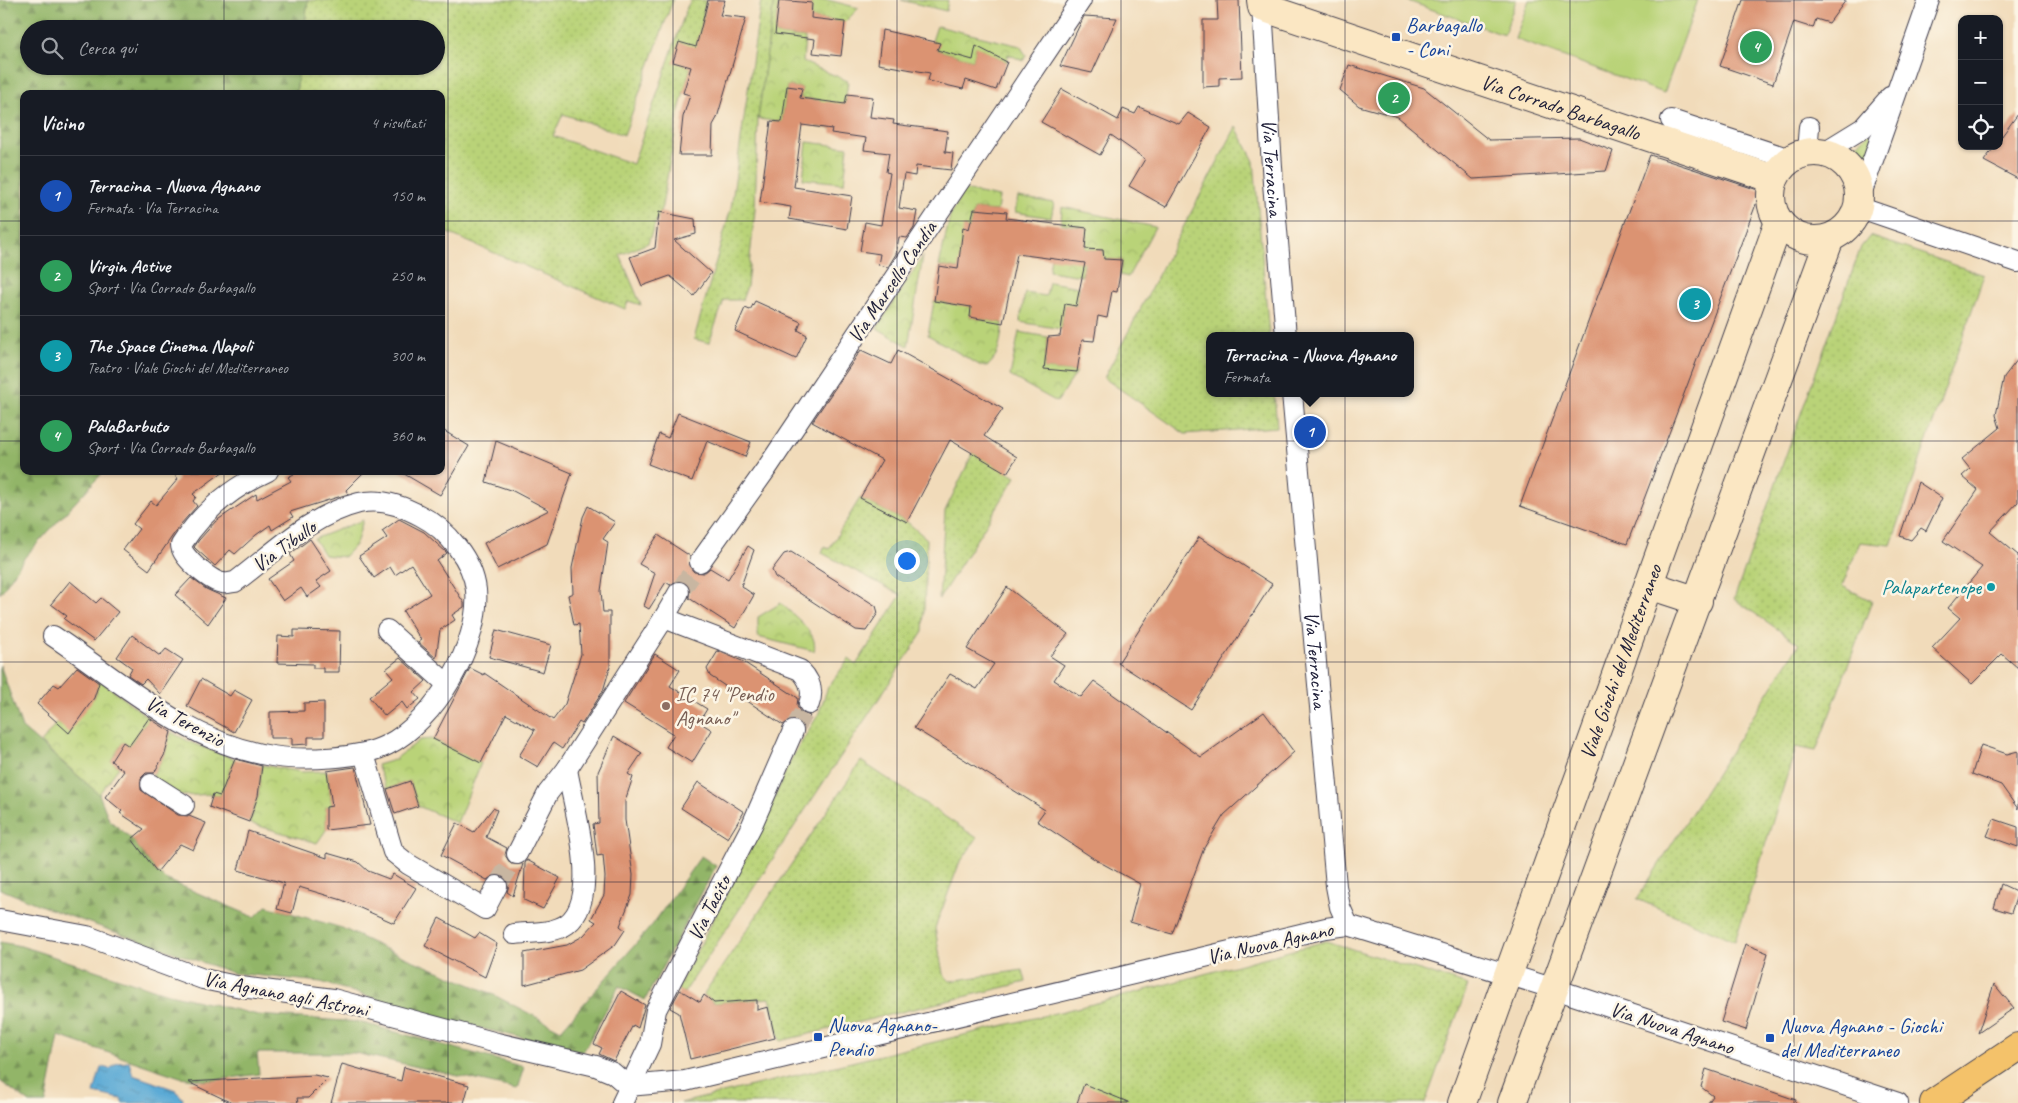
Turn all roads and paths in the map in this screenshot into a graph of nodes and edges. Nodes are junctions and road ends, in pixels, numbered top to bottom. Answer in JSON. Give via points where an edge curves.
{"nodes":[{"id":1,"x":1081,"y":0,"type":"edge"},
{"id":2,"x":1929,"y":0,"type":"edge"},
{"id":3,"x":1262,"y":4,"type":"edge"},
{"id":4,"x":1900,"y":83,"type":"junction"},
{"id":5,"x":1671,"y":120,"type":"dead end"},
{"id":6,"x":1801,"y":154,"type":"junction"},
{"id":7,"x":1859,"y":204,"type":"junction"},
{"id":8,"x":1778,"y":222,"type":"junction"},
{"id":9,"x":1830,"y":238,"type":"junction"},
{"id":10,"x":2018,"y":262,"type":"edge"},
{"id":11,"x":1286,"y":332,"type":"edge"},
{"id":12,"x":1292,"y":397,"type":"edge"},
{"id":13,"x":259,"y":475,"type":"edge"},
{"id":14,"x":700,"y":562,"type":"tunnel mouth"},
{"id":15,"x":1649,"y":585,"type":"junction"},
{"id":16,"x":679,"y":592,"type":"tunnel mouth"},
{"id":17,"x":1698,"y":601,"type":"junction"},
{"id":18,"x":664,"y":618,"type":"junction"},
{"id":19,"x":387,"y":630,"type":"dead end"},
{"id":20,"x":53,"y":636,"type":"dead end"},
{"id":21,"x":447,"y":684,"type":"junction"},
{"id":22,"x":808,"y":704,"type":"tunnel mouth"},
{"id":23,"x":793,"y":731,"type":"tunnel mouth"},
{"id":24,"x":364,"y":754,"type":"junction"},
{"id":25,"x":567,"y":769,"type":"junction"},
{"id":26,"x":151,"y":784,"type":"dead end"},
{"id":27,"x":184,"y":805,"type":"dead end"},
{"id":28,"x":517,"y":854,"type":"tunnel mouth"},
{"id":29,"x":497,"y":886,"type":"tunnel mouth"},
{"id":30,"x":0,"y":920,"type":"edge"},
{"id":31,"x":1348,"y":925,"type":"junction"},
{"id":32,"x":514,"y":934,"type":"dead end"},
{"id":33,"x":1509,"y":975,"type":"junction"},
{"id":34,"x":1555,"y":989,"type":"junction"},
{"id":35,"x":2018,"y":1048,"type":"edge"},
{"id":36,"x":625,"y":1095,"type":"edge"},
{"id":37,"x":1462,"y":1103,"type":"edge"},
{"id":38,"x":1512,"y":1103,"type":"edge"},
{"id":39,"x":1898,"y":1103,"type":"edge"},
{"id":40,"x":1934,"y":1103,"type":"edge"}],
"edges":[{"from":1,"to":14,"type":"street","name":"Via Marcello Candia","via":[[767,468]]},
{"from":2,"to":4,"type":"street"},
{"from":3,"to":6,"type":"main road","name":"Via Corrado Barbagallo"},
{"from":3,"to":11,"type":"street","name":"Via Terracina"},
{"from":4,"to":6,"type":"street","via":[[1863,128]]},
{"from":4,"to":7,"type":"street"},
{"from":5,"to":6,"type":"street"},
{"from":6,"to":7,"type":"main road","via":[[1839,158],[1851,170],[1858,184]]},
{"from":6,"to":8,"type":"main road","via":[[1770,194]]},
{"from":7,"to":9,"type":"main road","via":[[1843,231]]},
{"from":7,"to":10,"type":"street"},
{"from":8,"to":9,"type":"main road","via":[[1802,239]]},
{"from":8,"to":15,"type":"main road","name":"Viale Giochi del Mediterraneo"},
{"from":9,"to":17,"type":"main road"},
{"from":12,"to":31,"type":"street","name":"Via Terracina","via":[[1336,886]]},
{"from":13,"to":21,"type":"street","name":"Via Tibullo","via":[[208,510],[181,545],[186,558],[213,579],[223,583],[235,582],[297,532],[328,516],[359,503],[404,507],[432,522],[451,540],[472,574],[476,591],[473,626],[462,657]]},
{"from":15,"to":17,"type":"main road"},
{"from":15,"to":33,"type":"main road","name":"Viale Giochi del Mediterraneo"},
{"from":16,"to":18,"type":"street"},
{"from":17,"to":34,"type":"main road"},
{"from":18,"to":22,"type":"street","via":[[800,670],[808,678],[812,696]]},
{"from":18,"to":25,"type":"street"},
{"from":19,"to":21,"type":"street"},
{"from":20,"to":24,"type":"street","name":"Via Terenzio","via":[[149,704],[190,729],[227,744],[272,756],[298,758]]},
{"from":21,"to":24,"type":"street","name":"Via Tibullo","via":[[424,717],[407,732]]},
{"from":23,"to":36,"type":"street","name":"Via Tacito","via":[[752,825],[656,1010],[650,1044]]},
{"from":24,"to":29,"type":"street","via":[[393,852],[485,909]]},
{"from":25,"to":28,"type":"street","via":[[548,792]]},
{"from":25,"to":32,"type":"street","via":[[580,834],[585,885],[583,901],[567,924],[554,930]]},
{"from":26,"to":27,"type":"street"},
{"from":30,"to":36,"type":"street","name":"Via Agnano agli Astroni","via":[[87,936],[203,979],[333,999],[460,1034],[596,1066],[613,1073]]},
{"from":31,"to":33,"type":"street","name":"Via Nuova Agnano"},
{"from":31,"to":36,"type":"street","name":"Via Nuova Agnano"},
{"from":33,"to":34,"type":"street","name":"Via Nuova Agnano"},
{"from":33,"to":37,"type":"main road","name":"Viale Giochi del Mediterraneo"},
{"from":34,"to":38,"type":"main road"},
{"from":34,"to":39,"type":"street","name":"Via Nuova Agnano"},
{"from":35,"to":40,"type":"main road"}]}
